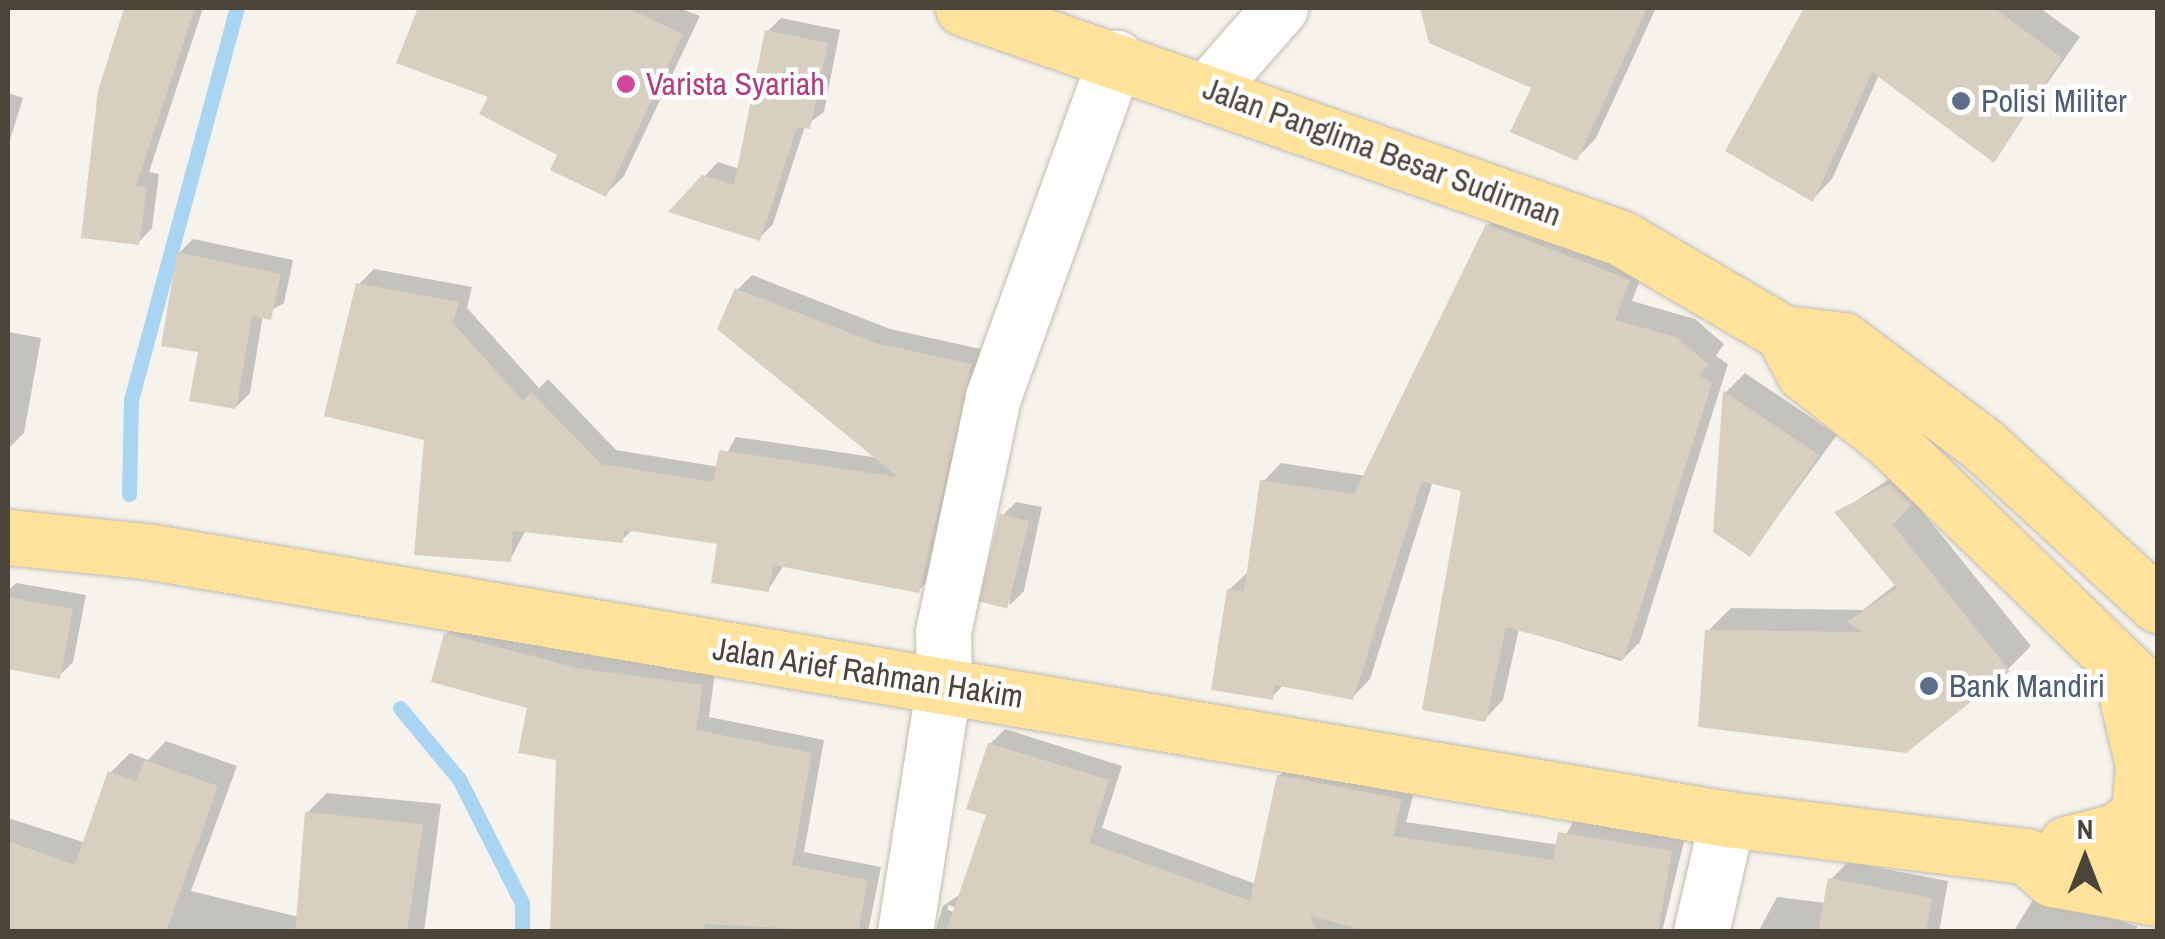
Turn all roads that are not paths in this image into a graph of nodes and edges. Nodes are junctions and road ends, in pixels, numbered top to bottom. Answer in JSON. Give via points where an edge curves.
{"nodes":[{"id":1,"x":963,"y":8,"type":"edge"},
{"id":2,"x":1280,"y":8,"type":"edge"},
{"id":3,"x":1116,"y":58,"type":"junction"},
{"id":4,"x":1209,"y":89,"type":"junction"},
{"id":5,"x":1783,"y":334,"type":"junction"},
{"id":6,"x":8,"y":537,"type":"edge"},
{"id":7,"x":2157,"y":603,"type":"edge"},
{"id":8,"x":944,"y":682,"type":"junction"},
{"id":9,"x":2139,"y":685,"type":"edge"},
{"id":10,"x":1728,"y":819,"type":"junction"},
{"id":11,"x":2046,"y":850,"type":"junction"},
{"id":12,"x":2154,"y":886,"type":"edge"},
{"id":13,"x":904,"y":932,"type":"edge"},
{"id":14,"x":1701,"y":932,"type":"edge"}],
"edges":[{"from":1,"to":3,"type":"main road","name":"Jalan Panglima Besar Sudirman"},
{"from":2,"to":4,"type":"street"},
{"from":3,"to":4,"type":"main road","name":"Jalan Panglima Besar Sudirman"},
{"from":3,"to":8,"type":"street","via":[[992,397],[943,632]]},
{"from":4,"to":5,"type":"main road","name":"Jalan Panglima Besar Sudirman","via":[[1621,238]]},
{"from":5,"to":7,"type":"main road","name":"Jalan Panglima Besar Sudirman","via":[[1842,340],[1982,444]]},
{"from":5,"to":9,"type":"main road","name":"Jalan Panglima Besar Sudirman","via":[[1804,373],[1888,439]]},
{"from":6,"to":8,"type":"main road","name":"Jalan Arief Rahman Hakim","via":[[152,552],[421,604]]},
{"from":8,"to":10,"type":"main road","name":"Jalan Arief Rahman Hakim"},
{"from":8,"to":13,"type":"street"},
{"from":9,"to":11,"type":"main road","via":[[2139,813],[2117,831]]},
{"from":10,"to":11,"type":"main road","name":"Jalan Arief Rahman Hakim"},
{"from":10,"to":14,"type":"street"},
{"from":11,"to":12,"type":"main road","name":"Jalan Arief Rahman Hakim"}]}
